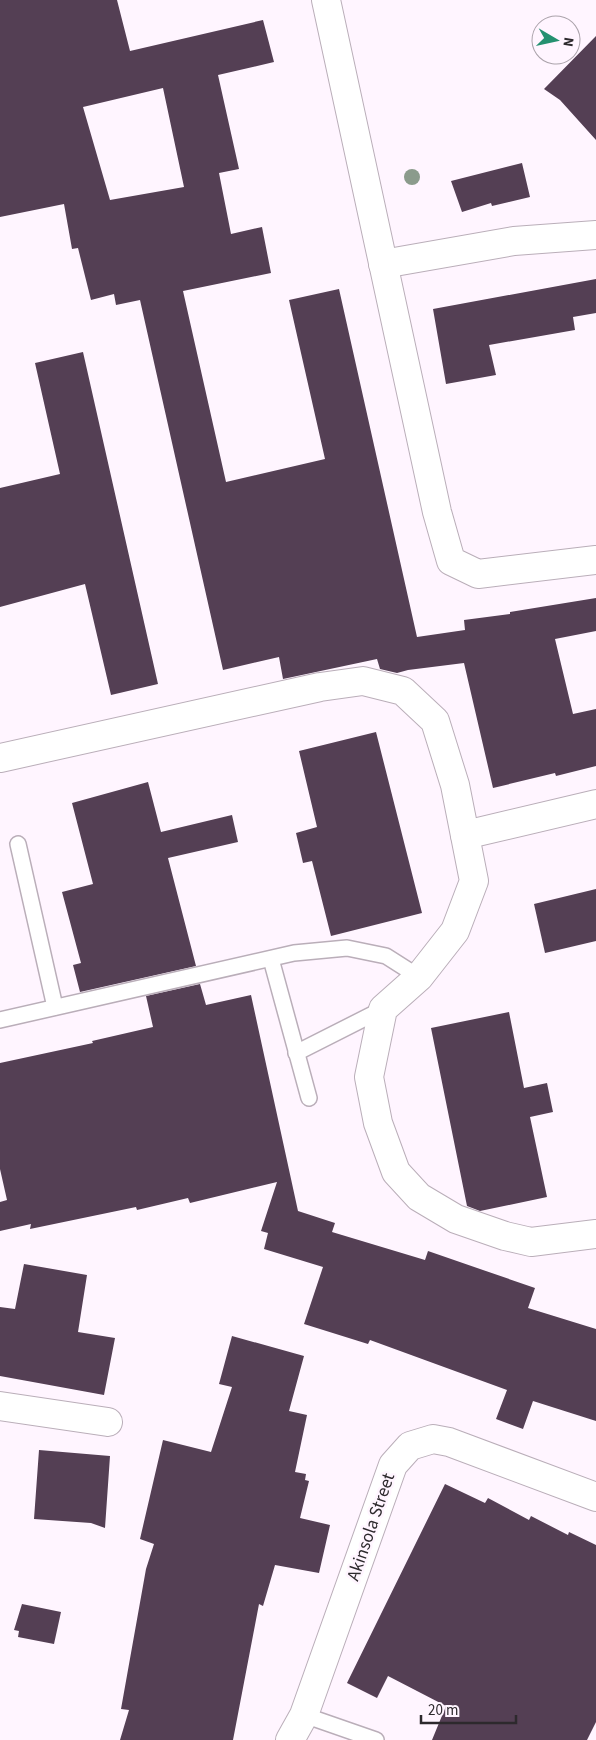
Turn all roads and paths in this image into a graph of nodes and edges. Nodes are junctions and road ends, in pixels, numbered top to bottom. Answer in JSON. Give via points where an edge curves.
{"nodes":[{"id":1,"x":326,"y":0,"type":"edge"},
{"id":2,"x":596,"y":235,"type":"edge"},
{"id":3,"x":383,"y":264,"type":"junction"},
{"id":4,"x":596,"y":560,"type":"edge"},
{"id":5,"x":0,"y":758,"type":"edge"},
{"id":6,"x":596,"y":804,"type":"edge"},
{"id":7,"x":465,"y":835,"type":"junction"},
{"id":8,"x":18,"y":844,"type":"dead end"},
{"id":9,"x":271,"y":959,"type":"junction"},
{"id":10,"x":419,"y":976,"type":"junction"},
{"id":11,"x":55,"y":1007,"type":"junction"},
{"id":12,"x":383,"y":1009,"type":"junction"},
{"id":13,"x":0,"y":1020,"type":"edge"},
{"id":14,"x":296,"y":1052,"type":"junction"},
{"id":15,"x":309,"y":1098,"type":"dead end"},
{"id":16,"x":596,"y":1234,"type":"edge"},
{"id":17,"x":0,"y":1406,"type":"edge"},
{"id":18,"x":108,"y":1422,"type":"dead end"},
{"id":19,"x":596,"y":1497,"type":"edge"},
{"id":20,"x":304,"y":1715,"type":"junction"},
{"id":21,"x":290,"y":1740,"type":"edge"},
{"id":22,"x":376,"y":1740,"type":"edge"}],
"edges":[{"from":1,"to":3,"type":"street"},
{"from":2,"to":3,"type":"street","via":[[514,241]]},
{"from":3,"to":4,"type":"street","via":[[437,512],[451,561],[478,574]]},
{"from":5,"to":7,"type":"street","via":[[320,687],[363,681],[402,691],[435,721],[455,785]]},
{"from":6,"to":7,"type":"street"},
{"from":7,"to":10,"type":"street","via":[[474,882],[455,931]]},
{"from":8,"to":11,"type":"lane"},
{"from":9,"to":10,"type":"lane","via":[[294,953],[347,948],[386,956]]},
{"from":9,"to":11,"type":"lane"},
{"from":9,"to":14,"type":"lane"},
{"from":10,"to":12,"type":"street"},
{"from":11,"to":13,"type":"lane"},
{"from":12,"to":14,"type":"lane"},
{"from":12,"to":16,"type":"street","via":[[369,1077],[378,1123],[396,1172],[419,1197],[456,1219],[531,1242]]},
{"from":14,"to":15,"type":"lane"},
{"from":17,"to":18,"type":"street"},
{"from":19,"to":20,"type":"street","name":"Akinsola Street","via":[[449,1442],[433,1439],[410,1446],[393,1465]]},
{"from":20,"to":21,"type":"street","name":"Akinsola Street"},
{"from":20,"to":22,"type":"lane"}]}
